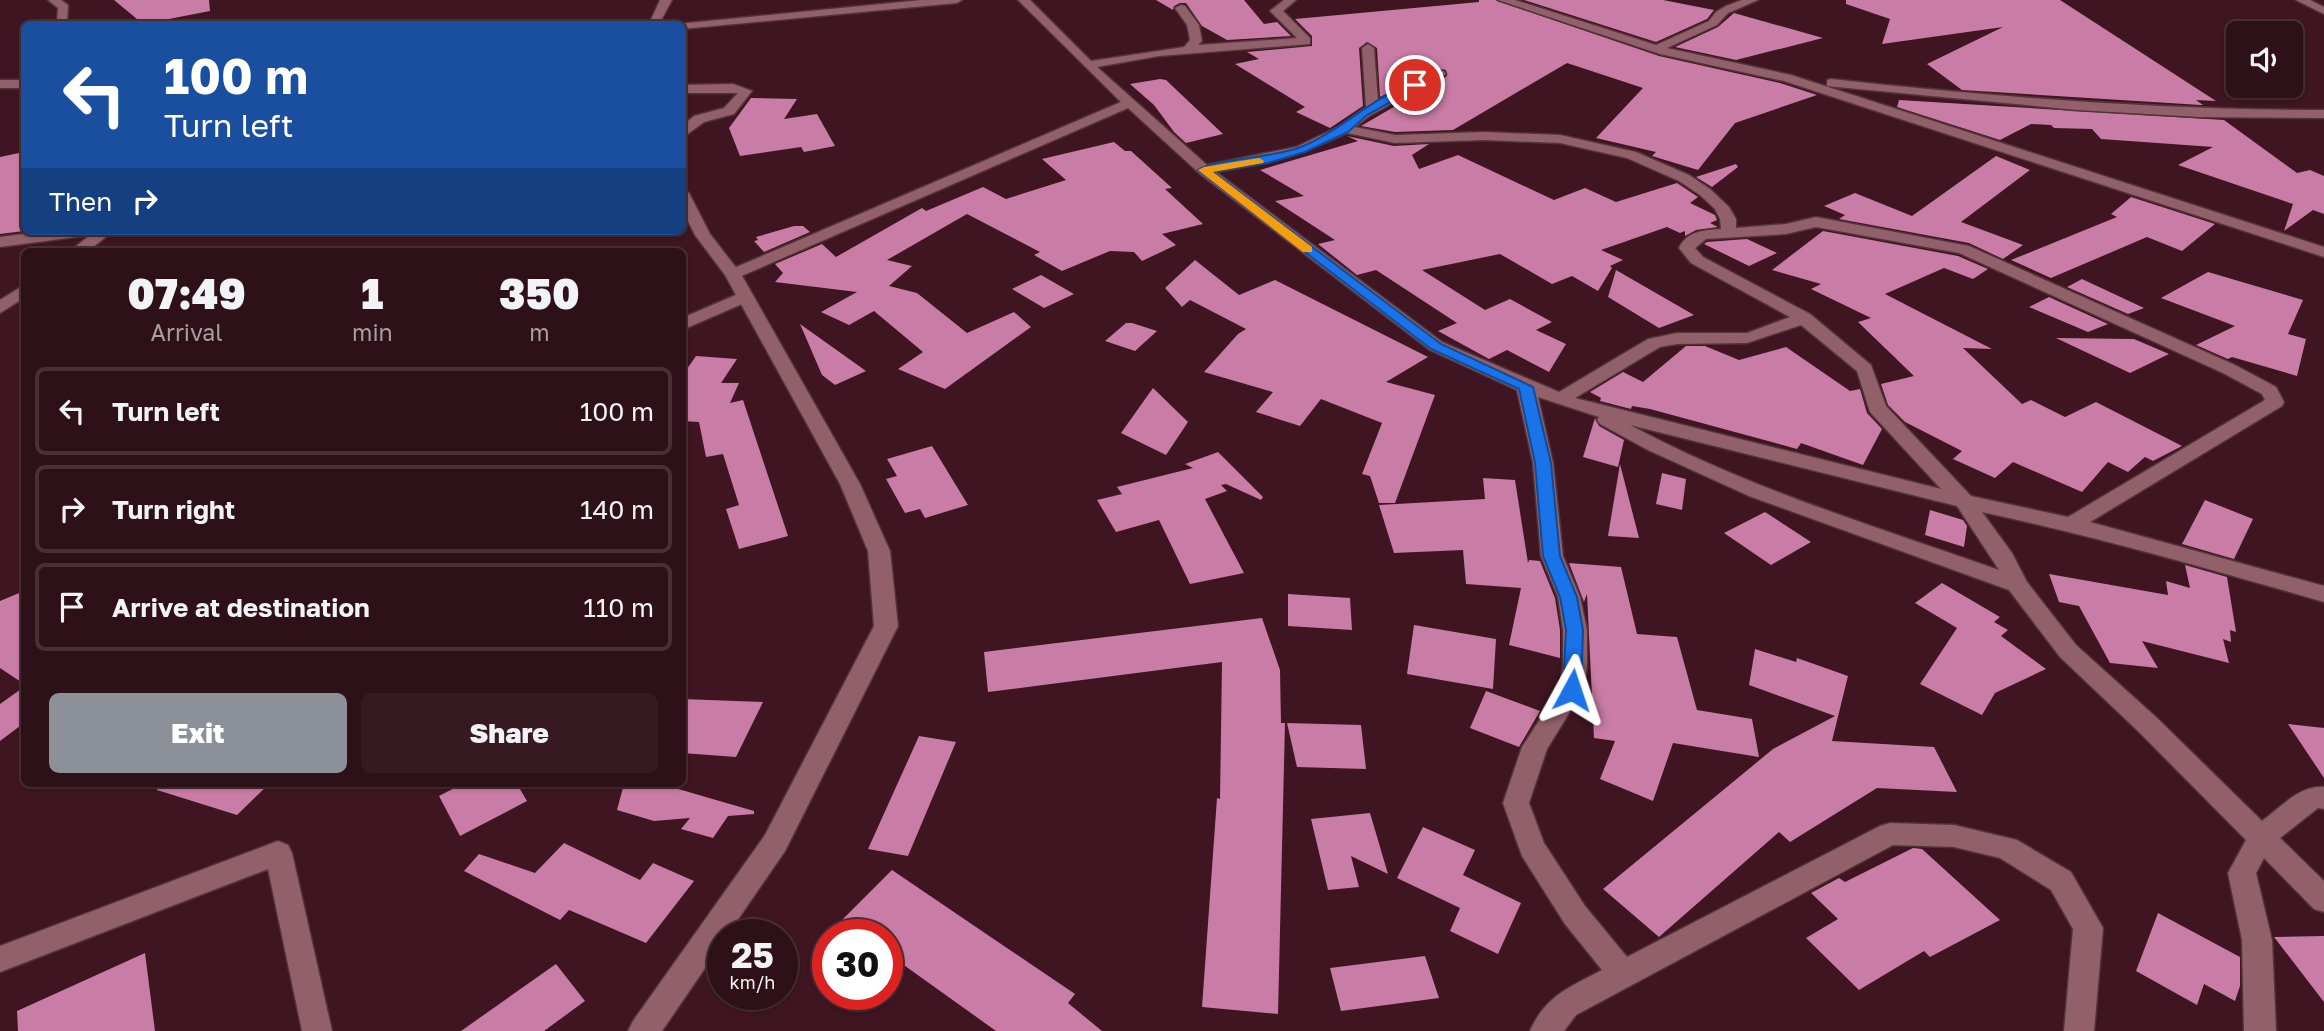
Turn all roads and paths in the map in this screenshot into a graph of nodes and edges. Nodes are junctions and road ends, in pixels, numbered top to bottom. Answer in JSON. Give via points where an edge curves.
{"nodes":[{"id":1,"x":53,"y":0,"type":"edge"},
{"id":2,"x":666,"y":0,"type":"edge"},
{"id":3,"x":957,"y":0,"type":"edge"},
{"id":4,"x":1024,"y":0,"type":"edge"},
{"id":5,"x":1291,"y":0,"type":"edge"},
{"id":6,"x":1504,"y":0,"type":"edge"},
{"id":7,"x":1752,"y":0,"type":"edge"},
{"id":8,"x":2304,"y":1,"type":"edge"},
{"id":9,"x":2324,"y":2,"type":"edge"},
{"id":10,"x":1181,"y":8,"type":"dead end"},
{"id":11,"x":2324,"y":11,"type":"edge"},
{"id":12,"x":62,"y":21,"type":"edge"},
{"id":13,"x":656,"y":21,"type":"edge"},
{"id":14,"x":686,"y":26,"type":"edge"},
{"id":15,"x":1368,"y":48,"type":"dead end"},
{"id":16,"x":1657,"y":49,"type":"junction"},
{"id":17,"x":1186,"y":51,"type":"junction"},
{"id":18,"x":1088,"y":65,"type":"junction"},
{"id":19,"x":1440,"y":74,"type":"dead end"},
{"id":20,"x":1787,"y":78,"type":"junction"},
{"id":21,"x":0,"y":84,"type":"edge"},
{"id":22,"x":21,"y":84,"type":"edge"},
{"id":23,"x":686,"y":89,"type":"edge"},
{"id":24,"x":1129,"y":103,"type":"junction"},
{"id":25,"x":1373,"y":108,"type":"junction"},
{"id":26,"x":2324,"y":114,"type":"edge"},
{"id":27,"x":686,"y":130,"type":"edge"},
{"id":28,"x":1345,"y":130,"type":"junction"},
{"id":29,"x":1204,"y":170,"type":"junction"},
{"id":30,"x":686,"y":201,"type":"edge"},
{"id":31,"x":1729,"y":232,"type":"junction"},
{"id":32,"x":53,"y":235,"type":"edge"},
{"id":33,"x":100,"y":235,"type":"edge"},
{"id":34,"x":0,"y":242,"type":"edge"},
{"id":35,"x":82,"y":248,"type":"edge"},
{"id":36,"x":2324,"y":252,"type":"edge"},
{"id":37,"x":733,"y":274,"type":"junction"},
{"id":38,"x":21,"y":292,"type":"edge"},
{"id":39,"x":745,"y":296,"type":"junction"},
{"id":40,"x":0,"y":308,"type":"edge"},
{"id":41,"x":1804,"y":318,"type":"junction"},
{"id":42,"x":686,"y":324,"type":"edge"},
{"id":43,"x":1526,"y":387,"type":"junction"},
{"id":44,"x":1562,"y":398,"type":"junction"},
{"id":45,"x":1586,"y":408,"type":"junction"},
{"id":46,"x":1964,"y":501,"type":"junction"},
{"id":47,"x":2071,"y":524,"type":"junction"},
{"id":48,"x":2017,"y":585,"type":"junction"},
{"id":49,"x":2324,"y":594,"type":"edge"},
{"id":50,"x":2324,"y":797,"type":"edge"},
{"id":51,"x":2261,"y":837,"type":"junction"},
{"id":52,"x":2324,"y":900,"type":"edge"},
{"id":53,"x":0,"y":959,"type":"edge"},
{"id":54,"x":1623,"y":974,"type":"junction"},
{"id":55,"x":317,"y":1031,"type":"edge"},
{"id":56,"x":645,"y":1031,"type":"edge"},
{"id":57,"x":1545,"y":1031,"type":"edge"},
{"id":58,"x":2079,"y":1031,"type":"edge"},
{"id":59,"x":2260,"y":1031,"type":"edge"}],
"edges":[{"from":1,"to":12,"type":"street","via":[[64,7]]},
{"from":2,"to":13,"type":"street"},
{"from":3,"to":14,"type":"street"},
{"from":4,"to":18,"type":"street"},
{"from":5,"to":17,"type":"street","via":[[1276,11],[1306,41]]},
{"from":6,"to":16,"type":"street"},
{"from":7,"to":16,"type":"street","via":[[1723,10],[1713,23]]},
{"from":8,"to":9,"type":"street"},
{"from":8,"to":11,"type":"street"},
{"from":10,"to":17,"type":"street","via":[[1193,25],[1196,41]]},
{"from":15,"to":25,"type":"street"},
{"from":16,"to":20,"type":"street"},
{"from":17,"to":18,"type":"street"},
{"from":18,"to":24,"type":"street"},
{"from":19,"to":25,"type":"street"},
{"from":20,"to":26,"type":"street","via":[[2095,108]]},
{"from":20,"to":36,"type":"street"},
{"from":21,"to":22,"type":"street"},
{"from":23,"to":27,"type":"street","via":[[746,91],[729,111],[699,119]]},
{"from":24,"to":29,"type":"street"},
{"from":24,"to":37,"type":"street"},
{"from":25,"to":28,"type":"street"},
{"from":28,"to":29,"type":"street","via":[[1301,150]]},
{"from":28,"to":31,"type":"street","via":[[1395,139],[1560,139],[1631,155],[1705,192],[1721,207]]},
{"from":29,"to":43,"type":"street","via":[[1436,346]]},
{"from":30,"to":37,"type":"street","via":[[703,235]]},
{"from":31,"to":41,"type":"street","via":[[1703,235],[1690,241],[1687,248],[1697,260]]},
{"from":31,"to":47,"type":"street","via":[[1786,229],[1816,222],[1963,249],[2269,391],[2275,402]]},
{"from":32,"to":34,"type":"street"},
{"from":33,"to":35,"type":"street"},
{"from":37,"to":39,"type":"street"},
{"from":38,"to":40,"type":"street"},
{"from":39,"to":42,"type":"street"},
{"from":39,"to":56,"type":"street","via":[[850,484],[879,551],[886,626],[775,843]]},
{"from":41,"to":44,"type":"street","via":[[1750,337],[1671,337]]},
{"from":41,"to":46,"type":"street","via":[[1865,369],[1877,408]]},
{"from":43,"to":44,"type":"street"},
{"from":43,"to":54,"type":"street","via":[[1543,463],[1552,556],[1569,597],[1575,630],[1575,665],[1572,690],[1535,747],[1516,803],[1532,848],[1575,915]]},
{"from":44,"to":45,"type":"street"},
{"from":45,"to":46,"type":"street"},
{"from":45,"to":48,"type":"street","via":[[1646,443],[1778,499]]},
{"from":46,"to":47,"type":"street"},
{"from":46,"to":48,"type":"street"},
{"from":47,"to":49,"type":"street"},
{"from":48,"to":51,"type":"street","via":[[2068,651]]},
{"from":50,"to":51,"type":"street","via":[[2313,797]]},
{"from":51,"to":52,"type":"street"},
{"from":51,"to":59,"type":"street","via":[[2242,873],[2257,940]]},
{"from":53,"to":55,"type":"street","via":[[278,853]]},
{"from":54,"to":57,"type":"street","via":[[1565,1004]]},
{"from":54,"to":58,"type":"street","via":[[1890,834],[1954,836],[2007,848],[2061,881],[2088,928]]}]}
